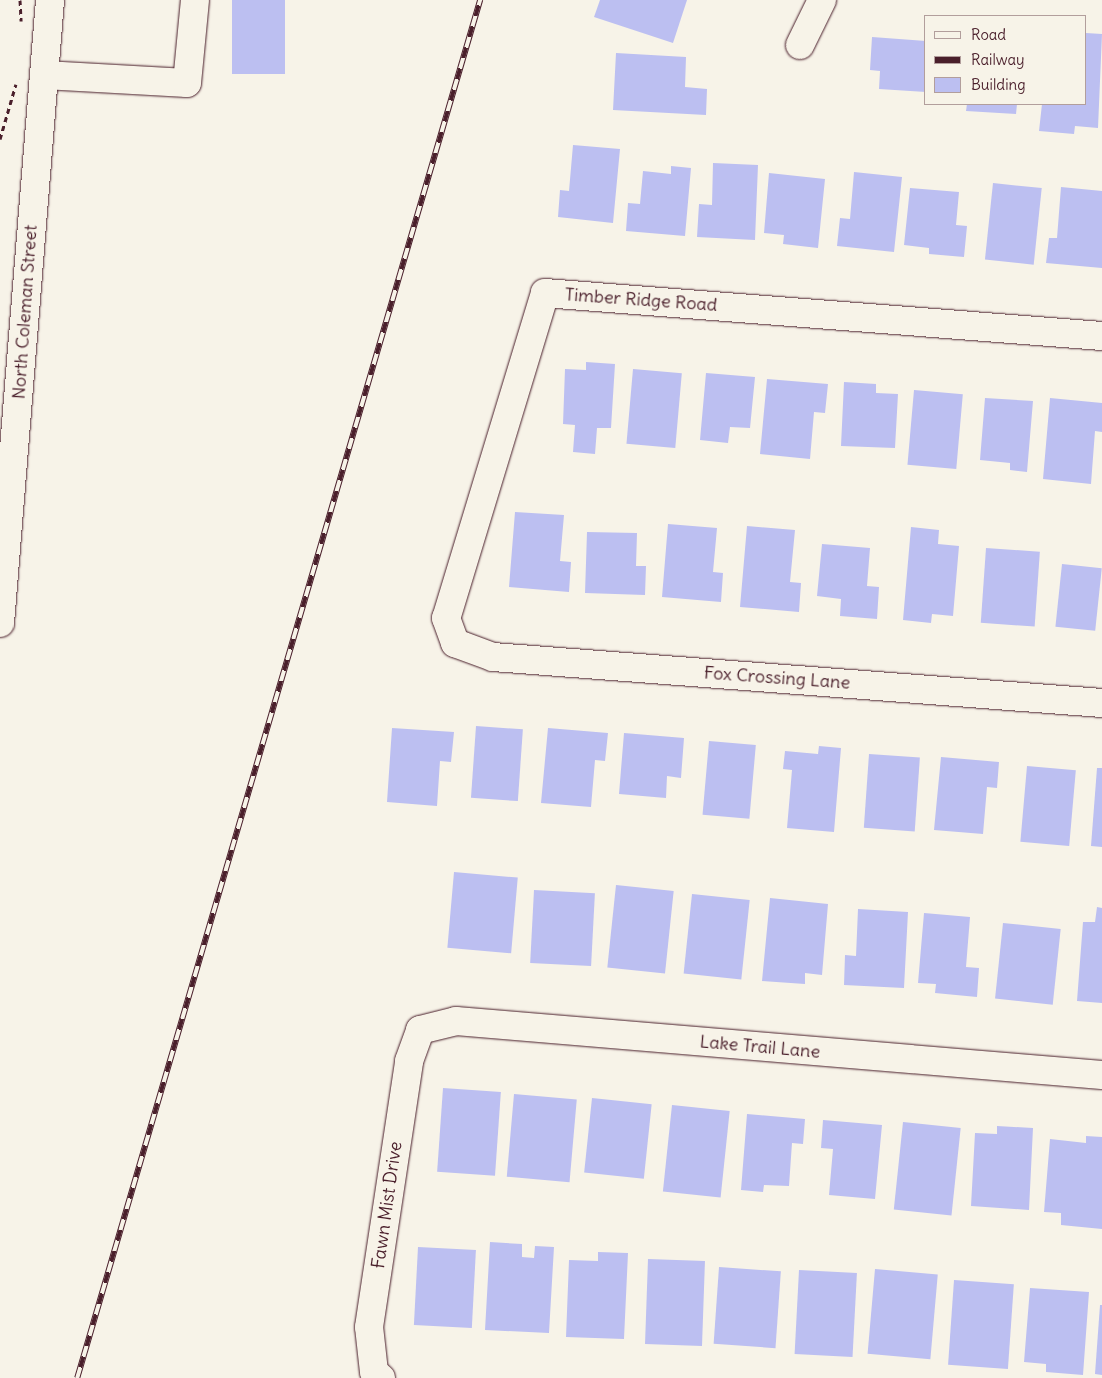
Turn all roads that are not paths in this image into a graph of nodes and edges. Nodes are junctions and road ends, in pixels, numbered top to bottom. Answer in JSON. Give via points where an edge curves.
{"nodes":[{"id":1,"x":50,"y":0,"type":"edge"},
{"id":2,"x":195,"y":0,"type":"edge"},
{"id":3,"x":822,"y":0,"type":"edge"},
{"id":4,"x":800,"y":46,"type":"dead end"},
{"id":5,"x":31,"y":77,"type":"junction"},
{"id":6,"x":1102,"y":336,"type":"edge"},
{"id":7,"x":2,"y":581,"type":"edge"},
{"id":8,"x":0,"y":623,"type":"edge"},
{"id":9,"x":455,"y":644,"type":"joint"},
{"id":10,"x":1102,"y":703,"type":"edge"},
{"id":11,"x":420,"y":1030,"type":"joint"},
{"id":12,"x":1102,"y":1075,"type":"edge"},
{"id":13,"x":381,"y":1378,"type":"edge"}],
"edges":[{"from":1,"to":5,"type":"street","name":"North Coleman Street"},
{"from":2,"to":5,"type":"street","via":[[187,83]]},
{"from":3,"to":4,"type":"street"},
{"from":5,"to":7,"type":"street","name":"North Coleman Street"},
{"from":6,"to":9,"type":"street","name":"Timber Ridge Road","via":[[545,293],[446,618]]},
{"from":7,"to":8,"type":"street","name":"North Coleman Street"},
{"from":9,"to":10,"type":"street","name":"Fox Crossing Lane","via":[[493,656]]},
{"from":11,"to":12,"type":"street","name":"Lake Trail Lane","via":[[456,1022]]},
{"from":11,"to":13,"type":"street","name":"Fawn Mist Drive","via":[[409,1061],[369,1327],[374,1372]]}]}
